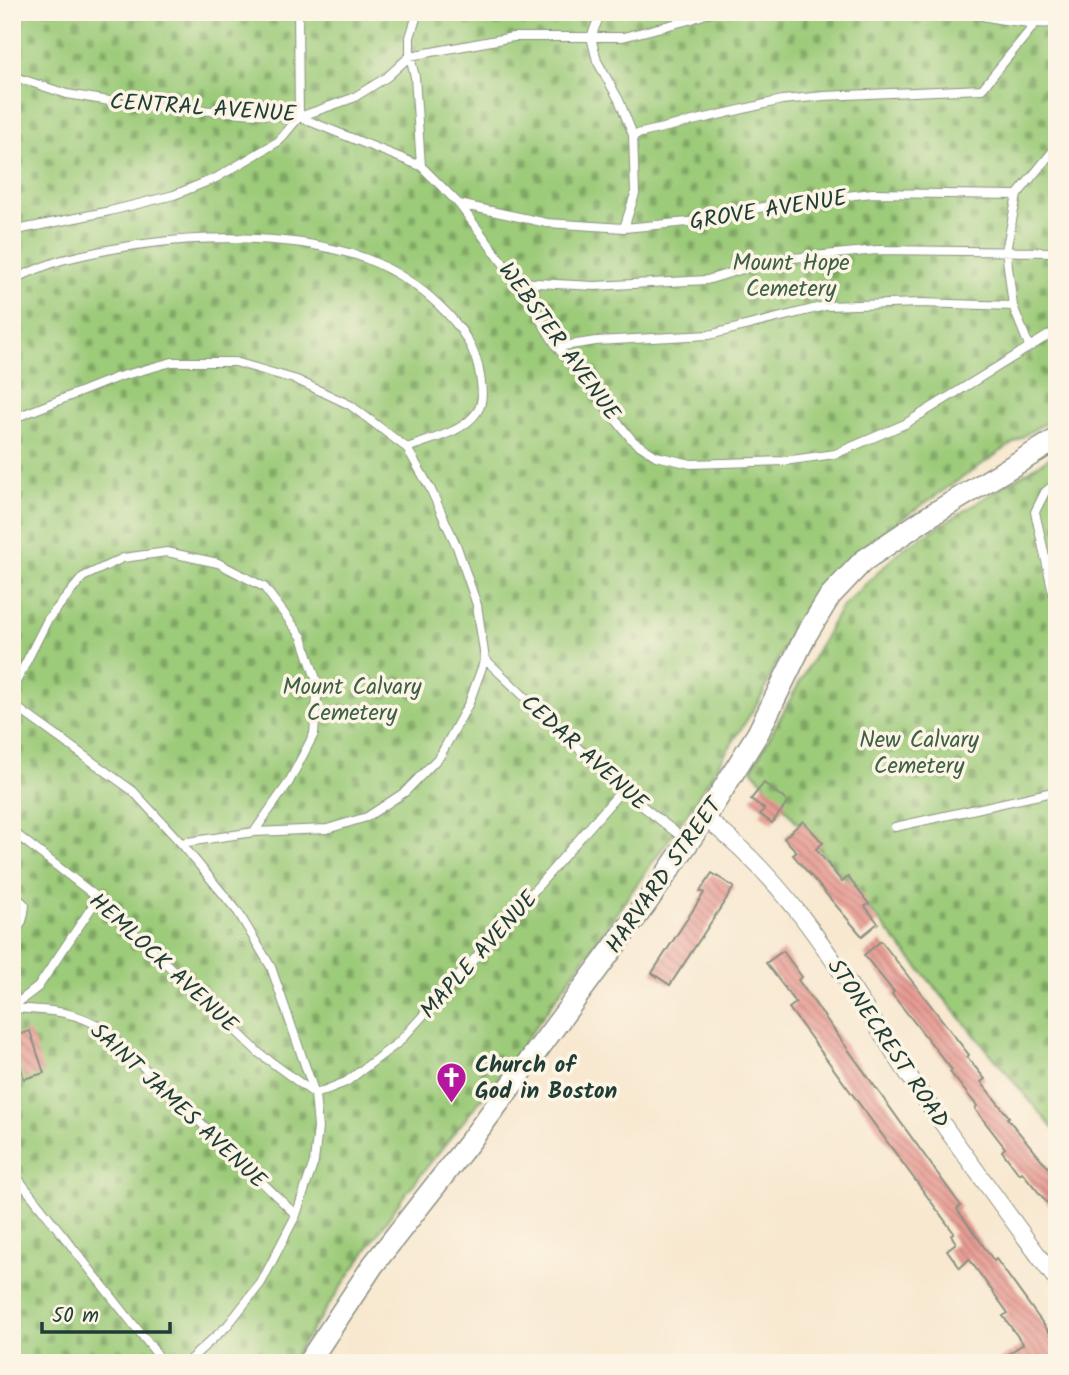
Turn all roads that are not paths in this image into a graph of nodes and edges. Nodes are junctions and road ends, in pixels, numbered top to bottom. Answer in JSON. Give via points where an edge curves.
{"nodes":[{"id":1,"x":298,"y":12,"type":"edge"},
{"id":2,"x":423,"y":12,"type":"edge"},
{"id":3,"x":601,"y":12,"type":"edge"},
{"id":4,"x":710,"y":12,"type":"edge"},
{"id":5,"x":964,"y":12,"type":"edge"},
{"id":6,"x":418,"y":13,"type":"edge"},
{"id":7,"x":1057,"y":23,"type":"edge"},
{"id":8,"x":1035,"y":24,"type":"junction"},
{"id":9,"x":591,"y":37,"type":"junction"},
{"id":10,"x":410,"y":56,"type":"junction"},
{"id":11,"x":12,"y":76,"type":"edge"},
{"id":12,"x":299,"y":117,"type":"junction"},
{"id":13,"x":633,"y":135,"type":"junction"},
{"id":14,"x":1057,"y":146,"type":"edge"},
{"id":15,"x":421,"y":166,"type":"junction"},
{"id":16,"x":1017,"y":195,"type":"junction"},
{"id":17,"x":459,"y":204,"type":"junction"},
{"id":18,"x":624,"y":228,"type":"junction"},
{"id":19,"x":12,"y":230,"type":"edge"},
{"id":20,"x":1006,"y":251,"type":"junction"},
{"id":21,"x":1057,"y":252,"type":"edge"},
{"id":22,"x":12,"y":280,"type":"edge"},
{"id":23,"x":517,"y":282,"type":"junction"},
{"id":24,"x":1013,"y":306,"type":"junction"},
{"id":25,"x":1057,"y":330,"type":"edge"},
{"id":26,"x":557,"y":346,"type":"junction"},
{"id":27,"x":1029,"y":346,"type":"junction"},
{"id":28,"x":12,"y":419,"type":"edge"},
{"id":29,"x":1057,"y":439,"type":"edge"},
{"id":30,"x":407,"y":448,"type":"junction"},
{"id":31,"x":1057,"y":482,"type":"edge"},
{"id":32,"x":1053,"y":570,"type":"edge"},
{"id":33,"x":1057,"y":610,"type":"edge"},
{"id":34,"x":485,"y":659,"type":"junction"},
{"id":35,"x":12,"y":690,"type":"edge"},
{"id":36,"x":12,"y":704,"type":"edge"},
{"id":37,"x":622,"y":790,"type":"junction"},
{"id":38,"x":1057,"y":791,"type":"edge"},
{"id":39,"x":705,"y":818,"type":"junction"},
{"id":40,"x":895,"y":827,"type":"dead end"},
{"id":41,"x":12,"y":831,"type":"edge"},
{"id":42,"x":254,"y":832,"type":"junction"},
{"id":43,"x":688,"y":842,"type":"junction"},
{"id":44,"x":181,"y":843,"type":"junction"},
{"id":45,"x":12,"y":893,"type":"edge"},
{"id":46,"x":98,"y":898,"type":"junction"},
{"id":47,"x":12,"y":934,"type":"edge"},
{"id":48,"x":12,"y":1007,"type":"edge"},
{"id":49,"x":315,"y":1094,"type":"junction"},
{"id":50,"x":12,"y":1171,"type":"edge"},
{"id":51,"x":296,"y":1214,"type":"junction"},
{"id":52,"x":1057,"y":1281,"type":"edge"},
{"id":53,"x":164,"y":1363,"type":"edge"},
{"id":54,"x":186,"y":1363,"type":"edge"},
{"id":55,"x":308,"y":1363,"type":"edge"}],
"edges":[{"from":1,"to":12,"type":"lane"},
{"from":2,"to":6,"type":"lane"},
{"from":3,"to":9,"type":"lane"},
{"from":4,"to":9,"type":"lane","via":[[623,37]]},
{"from":5,"to":8,"type":"lane"},
{"from":6,"to":10,"type":"lane"},
{"from":7,"to":8,"type":"lane"},
{"from":8,"to":13,"type":"lane","via":[[982,89],[782,100]]},
{"from":9,"to":10,"type":"lane","via":[[513,37]]},
{"from":9,"to":13,"type":"lane","via":[[597,61]]},
{"from":10,"to":12,"type":"lane","name":"CENTRAL AVENUE","via":[[353,98]]},
{"from":10,"to":15,"type":"lane"},
{"from":11,"to":12,"type":"lane","name":"CENTRAL AVENUE","via":[[67,94],[140,106]]},
{"from":12,"to":15,"type":"lane","name":"WEBSTER AVENUE"},
{"from":12,"to":19,"type":"lane","via":[[279,141],[216,178],[174,195]]},
{"from":13,"to":18,"type":"lane","via":[[635,194]]},
{"from":14,"to":16,"type":"lane"},
{"from":15,"to":17,"type":"lane","name":"WEBSTER AVENUE"},
{"from":16,"to":18,"type":"lane","name":"GROVE AVENUE","via":[[873,193],[776,204],[710,220]]},
{"from":16,"to":20,"type":"lane"},
{"from":17,"to":18,"type":"lane","name":"GROVE AVENUE","via":[[547,223]]},
{"from":17,"to":23,"type":"lane","name":"WEBSTER AVENUE"},
{"from":20,"to":21,"type":"lane"},
{"from":20,"to":23,"type":"lane","via":[[877,250],[772,260],[707,280],[595,286]]},
{"from":20,"to":24,"type":"lane"},
{"from":22,"to":30,"type":"lane","via":[[60,261],[150,243],[227,238],[296,242],[366,258],[421,289],[460,327],[479,363],[483,395],[477,412],[461,427]]},
{"from":23,"to":26,"type":"lane","name":"WEBSTER AVENUE"},
{"from":24,"to":26,"type":"lane","via":[[825,306],[709,335]]},
{"from":24,"to":27,"type":"lane"},
{"from":25,"to":27,"type":"lane","name":"WEBSTER AVENUE"},
{"from":26,"to":27,"type":"lane","name":"WEBSTER AVENUE","via":[[633,441],[656,456],[691,464],[835,454],[905,424]]},
{"from":28,"to":30,"type":"lane","via":[[118,377],[172,362],[235,362],[297,380],[350,405]]},
{"from":29,"to":39,"type":"main road","name":"HARVARD STREET","via":[[863,561],[830,596],[758,733]]},
{"from":30,"to":34,"type":"lane","via":[[457,547],[477,605]]},
{"from":31,"to":32,"type":"lane","via":[[1045,492],[1035,512]]},
{"from":32,"to":33,"type":"lane"},
{"from":34,"to":37,"type":"lane","name":"CEDAR AVENUE"},
{"from":34,"to":42,"type":"lane","via":[[469,704],[440,756],[405,792],[367,817],[327,829]]},
{"from":35,"to":42,"type":"lane","via":[[48,619],[74,587],[83,577],[123,558],[167,552],[218,563],[264,587],[302,637],[318,685],[314,734],[289,782]]},
{"from":36,"to":44,"type":"lane","via":[[133,791]]},
{"from":37,"to":43,"type":"lane","name":"CEDAR AVENUE"},
{"from":37,"to":49,"type":"lane","name":"MAPLE AVENUE","via":[[399,1042],[346,1082]]},
{"from":38,"to":40,"type":"lane"},
{"from":39,"to":43,"type":"main road","name":"HARVARD STREET"},
{"from":39,"to":52,"type":"street","name":"STONECREST ROAD","via":[[785,895]]},
{"from":41,"to":46,"type":"lane","name":"HEMLOCK AVENUE"},
{"from":42,"to":44,"type":"lane"},
{"from":43,"to":55,"type":"main road","name":"HARVARD STREET","via":[[471,1140],[373,1265]]},
{"from":44,"to":49,"type":"lane","via":[[238,912],[271,967]]},
{"from":45,"to":47,"type":"lane","via":[[24,905],[24,914]]},
{"from":46,"to":48,"type":"lane","via":[[38,987]]},
{"from":46,"to":49,"type":"lane","name":"HEMLOCK AVENUE","via":[[259,1053]]},
{"from":48,"to":51,"type":"lane","name":"SAINT JAMES AVENUE","via":[[72,1014],[97,1024]]},
{"from":49,"to":51,"type":"lane","via":[[314,1162]]},
{"from":50,"to":53,"type":"lane"},
{"from":51,"to":54,"type":"lane","via":[[261,1283],[227,1326]]}]}
